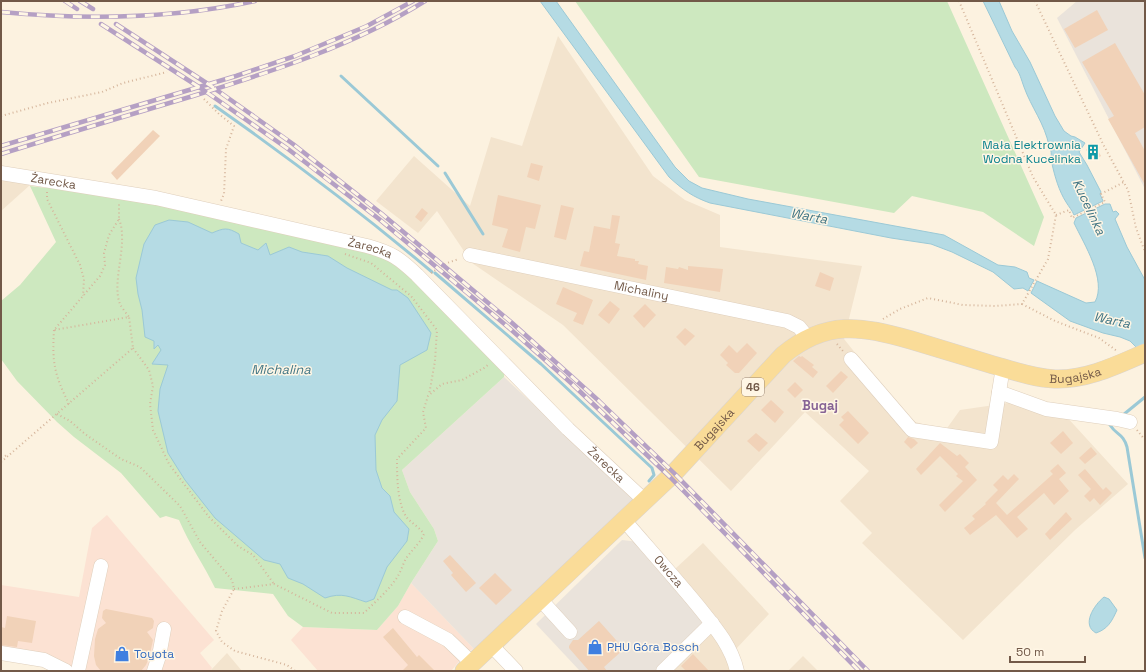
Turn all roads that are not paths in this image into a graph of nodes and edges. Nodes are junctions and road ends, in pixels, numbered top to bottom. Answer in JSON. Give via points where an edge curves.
{"nodes":[{"id":1,"x":1,"y":173,"type":"edge"},
{"id":2,"x":470,"y":255,"type":"road end"},
{"id":3,"x":808,"y":338,"type":"junction"},
{"id":4,"x":1145,"y":353,"type":"edge"},
{"id":5,"x":851,"y":359,"type":"road end"},
{"id":6,"x":1003,"y":367,"type":"junction"},
{"id":7,"x":999,"y":392,"type":"junction"},
{"id":8,"x":1130,"y":422,"type":"dead end"},
{"id":9,"x":645,"y":501,"type":"junction"},
{"id":10,"x":624,"y":520,"type":"junction"},
{"id":11,"x":101,"y":566,"type":"dead end"},
{"id":12,"x":540,"y":599,"type":"junction"},
{"id":13,"x":405,"y":617,"type":"dead end"},
{"id":14,"x":712,"y":623,"type":"junction"},
{"id":15,"x":164,"y":629,"type":"dead end"},
{"id":16,"x":570,"y":632,"type":"dead end"},
{"id":17,"x":491,"y":645,"type":"junction"},
{"id":18,"x":1,"y":653,"type":"edge"},
{"id":19,"x":468,"y":667,"type":"edge"},
{"id":20,"x":66,"y":671,"type":"edge"},
{"id":21,"x":78,"y":671,"type":"edge"},
{"id":22,"x":154,"y":671,"type":"edge"},
{"id":23,"x":516,"y":671,"type":"edge"},
{"id":24,"x":663,"y":671,"type":"edge"},
{"id":25,"x":737,"y":671,"type":"edge"}],
"edges":[{"from":1,"to":9,"type":"street","name":"Żarecka","via":[[156,198],[383,250],[399,258],[568,429]]},
{"from":2,"to":3,"type":"street","name":"Michaliny","via":[[783,320],[799,327]]},
{"from":3,"to":6,"type":"main road","name":"Bugajska","number":"46","via":[[835,330],[865,329]]},
{"from":3,"to":9,"type":"main road","name":"Bugajska","number":"46","via":[[779,359],[695,452]]},
{"from":4,"to":6,"type":"main road","name":"Bugajska","number":"46","via":[[1100,372],[1065,379],[1025,374]]},
{"from":5,"to":7,"type":"street","via":[[912,430],[991,442]]},
{"from":6,"to":7,"type":"street"},
{"from":7,"to":8,"type":"street","via":[[1046,409]]},
{"from":9,"to":10,"type":"main road","name":"Bugajska","number":"46"},
{"from":10,"to":12,"type":"main road","name":"Bugajska","number":"46"},
{"from":10,"to":14,"type":"street","name":"Owcza"},
{"from":11,"to":21,"type":"street"},
{"from":12,"to":16,"type":"street"},
{"from":12,"to":17,"type":"main road","name":"Bugajska","number":"46"},
{"from":13,"to":19,"type":"street","via":[[448,640]]},
{"from":14,"to":24,"type":"street"},
{"from":14,"to":25,"type":"street","name":"Owcza","via":[[731,652]]},
{"from":15,"to":22,"type":"street"},
{"from":17,"to":19,"type":"main road","name":"Bugajska","number":"46"},
{"from":17,"to":23,"type":"street"},
{"from":18,"to":20,"type":"street","via":[[44,660]]}]}
